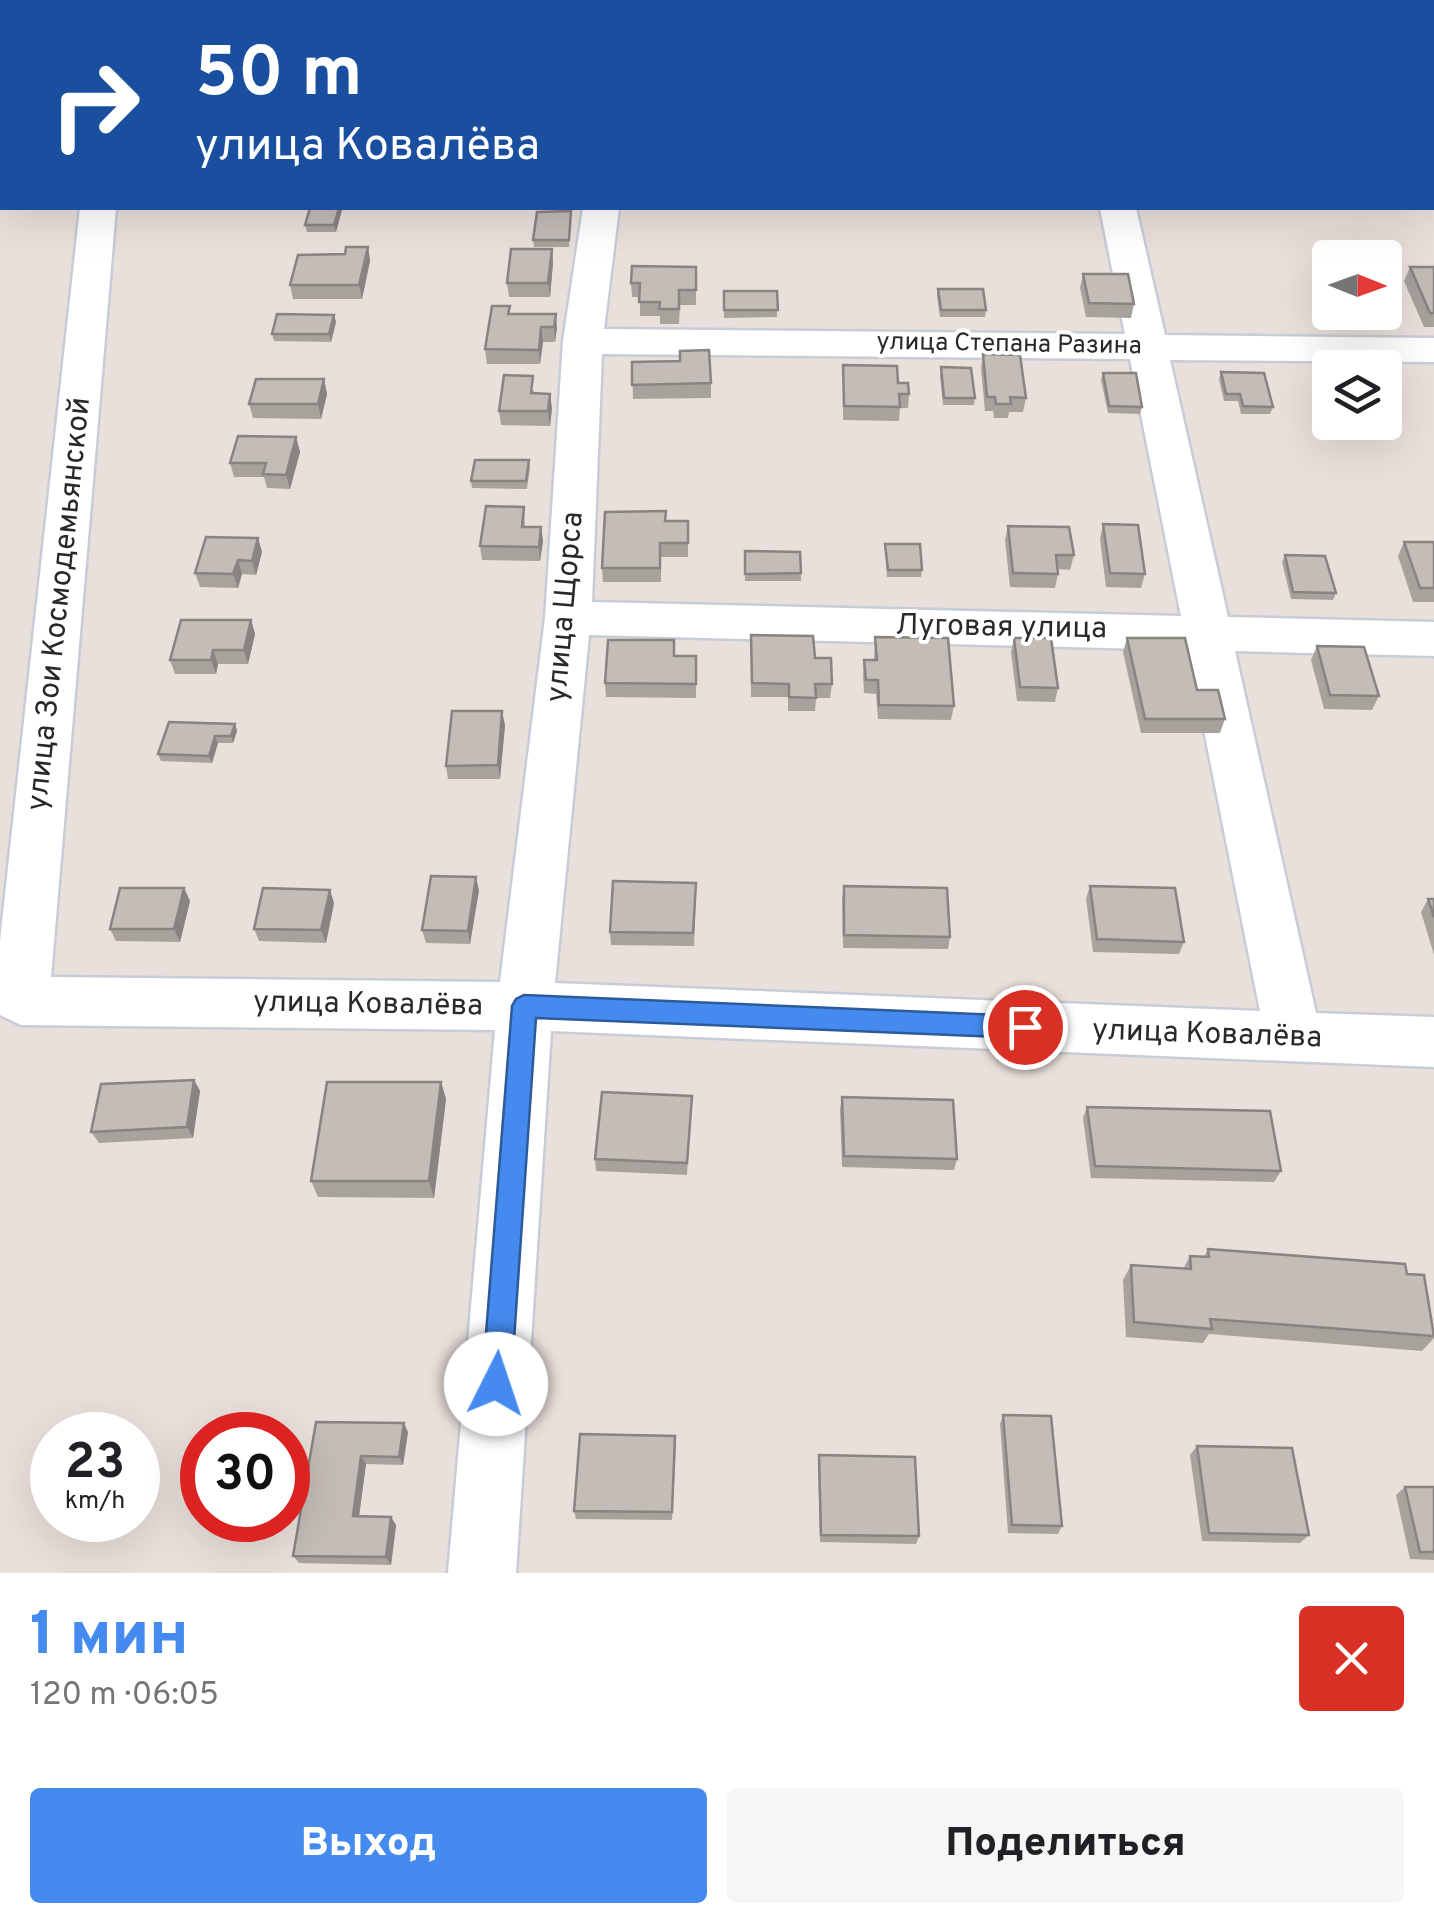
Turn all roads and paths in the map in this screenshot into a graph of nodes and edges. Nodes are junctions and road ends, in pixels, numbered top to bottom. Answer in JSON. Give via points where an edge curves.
{"nodes":[{"id":1,"x":98,"y":210,"type":"edge"},
{"id":2,"x":601,"y":210,"type":"edge"},
{"id":3,"x":1118,"y":210,"type":"edge"},
{"id":4,"x":584,"y":341,"type":"junction"},
{"id":5,"x":1147,"y":347,"type":"junction"},
{"id":6,"x":1434,"y":350,"type":"edge"},
{"id":7,"x":568,"y":618,"type":"junction"},
{"id":8,"x":1208,"y":633,"type":"junction"},
{"id":9,"x":1434,"y":639,"type":"edge"},
{"id":10,"x":524,"y":1006,"type":"junction"},
{"id":11,"x":10,"y":1009,"type":"edge"},
{"id":12,"x":1294,"y":1039,"type":"junction"},
{"id":13,"x":1434,"y":1042,"type":"edge"},
{"id":14,"x":482,"y":1573,"type":"edge"}],
"edges":[{"from":1,"to":11,"type":"street","name":"улица Зои Космодемьянской"},
{"from":2,"to":4,"type":"street","name":"улица Щорса"},
{"from":3,"to":5,"type":"street"},
{"from":4,"to":5,"type":"street","name":"улица Степана Разина"},
{"from":4,"to":7,"type":"street","name":"улица Щорса"},
{"from":5,"to":6,"type":"street","name":"улица Степана Разина"},
{"from":5,"to":8,"type":"street"},
{"from":7,"to":8,"type":"street","name":"Луговая улица"},
{"from":7,"to":10,"type":"street","name":"улица Щорса"},
{"from":8,"to":9,"type":"street","name":"Луговая улица"},
{"from":8,"to":12,"type":"street"},
{"from":10,"to":11,"type":"street","name":"улица Ковалёва"},
{"from":10,"to":12,"type":"street","name":"улица Ковалёва"},
{"from":10,"to":14,"type":"street","name":"улица Щорса"},
{"from":12,"to":13,"type":"street","name":"улица Ковалёва"}]}
